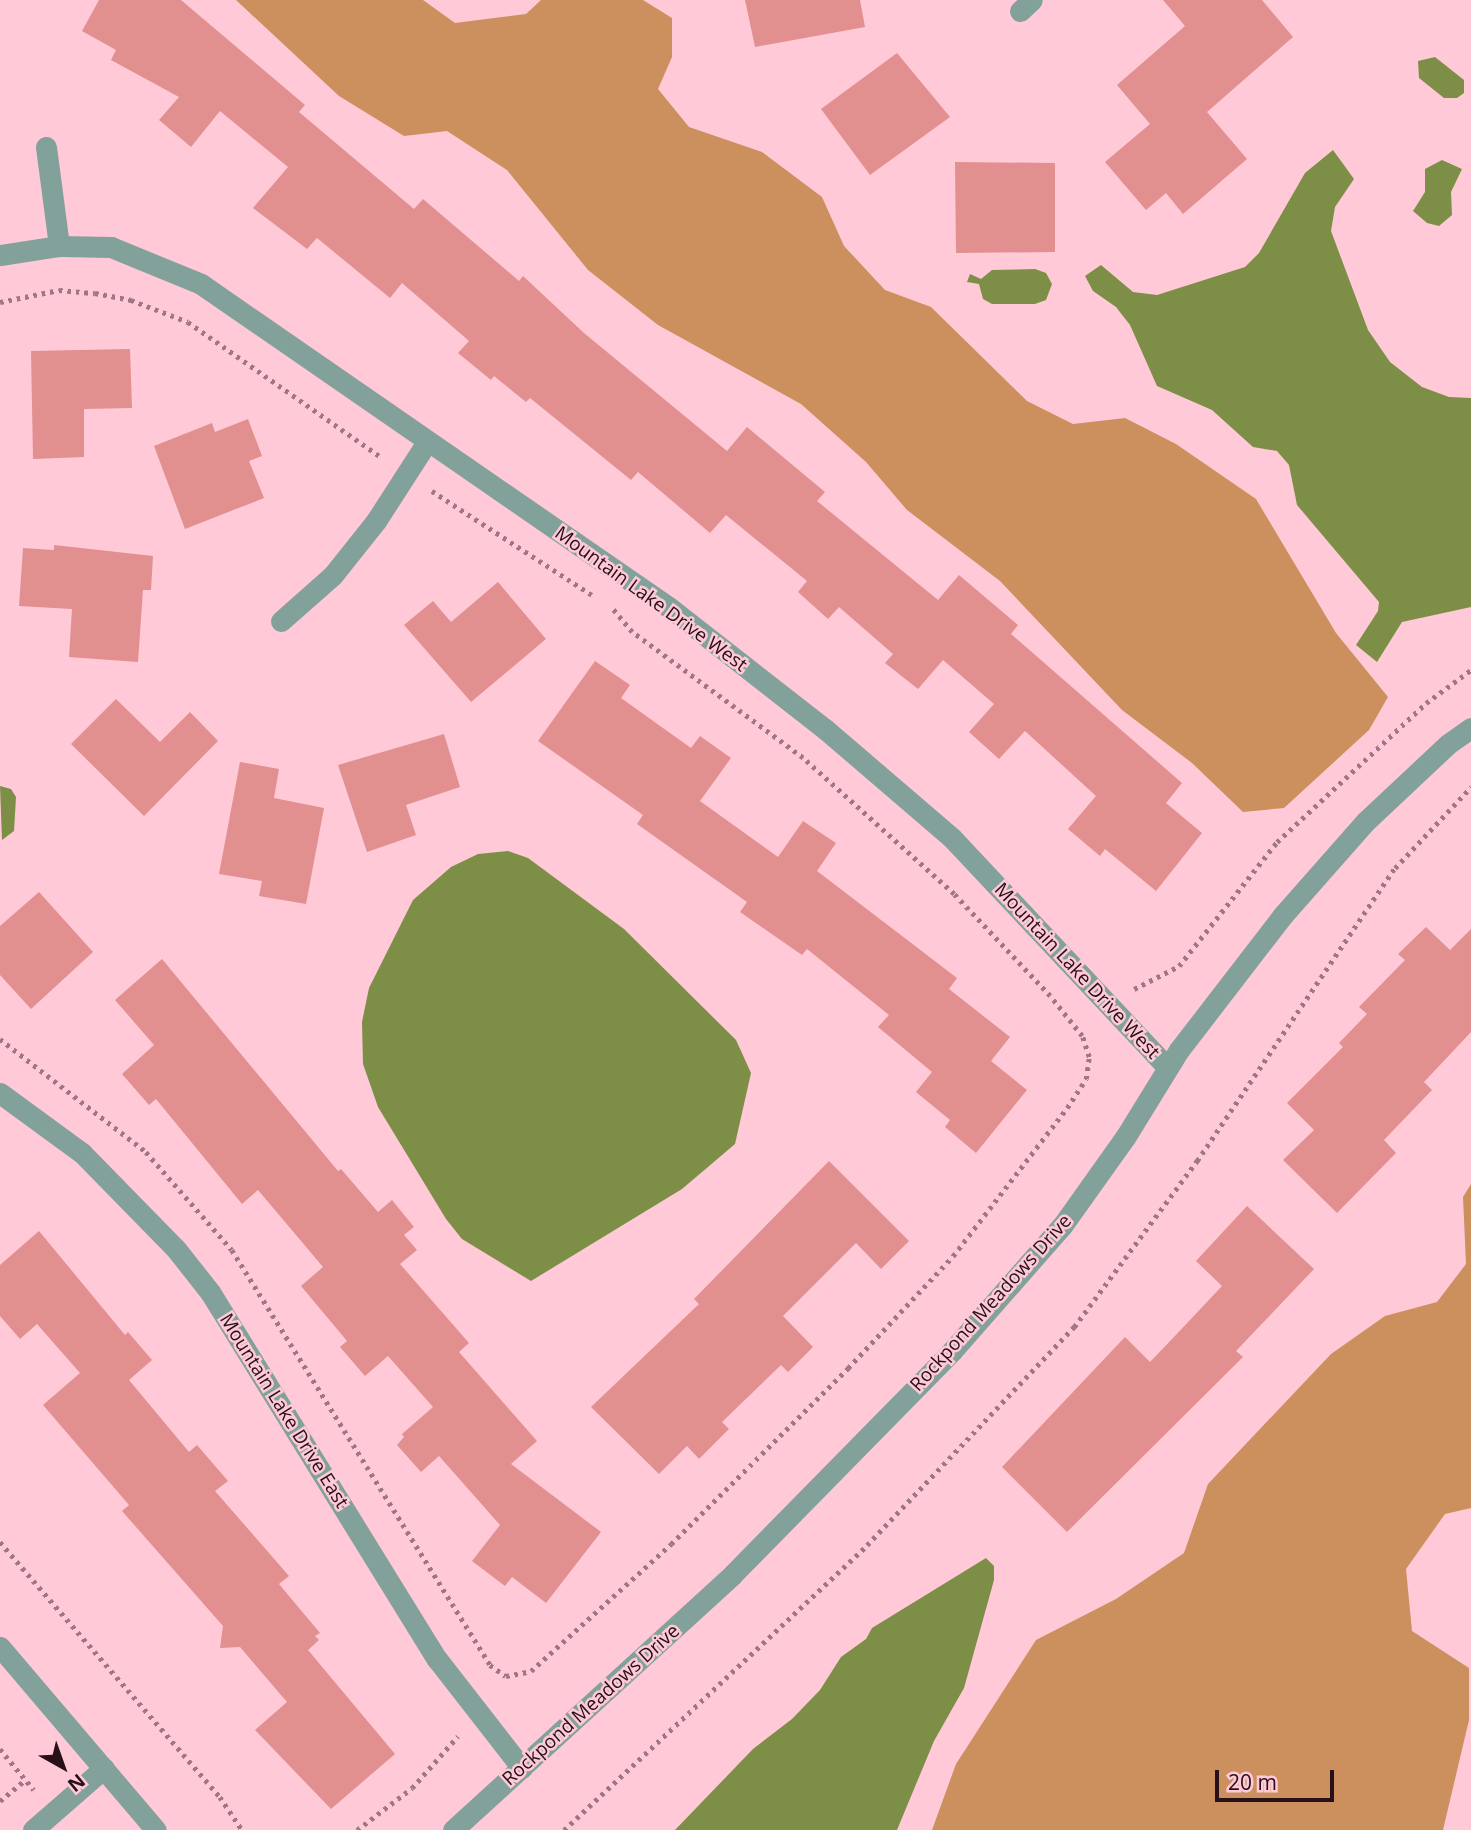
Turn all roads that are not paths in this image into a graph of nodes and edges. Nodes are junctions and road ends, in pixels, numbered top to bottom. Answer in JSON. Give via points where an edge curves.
{"nodes":[{"id":1,"x":46,"y":147,"type":"dead end"},
{"id":2,"x":59,"y":246,"type":"junction"},
{"id":3,"x":0,"y":255,"type":"edge"},
{"id":4,"x":427,"y":442,"type":"junction"},
{"id":5,"x":281,"y":621,"type":"dead end"},
{"id":6,"x":1471,"y":727,"type":"edge"},
{"id":7,"x":1167,"y":1067,"type":"junction"},
{"id":8,"x":0,"y":1093,"type":"edge"},
{"id":9,"x":0,"y":1647,"type":"edge"},
{"id":10,"x":104,"y":1768,"type":"junction"},
{"id":11,"x":522,"y":1768,"type":"junction"},
{"id":12,"x":33,"y":1830,"type":"edge"},
{"id":13,"x":156,"y":1830,"type":"edge"},
{"id":14,"x":453,"y":1830,"type":"edge"}],
"edges":[{"from":1,"to":2,"type":"street"},
{"from":2,"to":3,"type":"street","name":"Mountain Lake Drive West"},
{"from":2,"to":4,"type":"street","name":"Mountain Lake Drive West","via":[[110,247],[201,284]]},
{"from":4,"to":5,"type":"street","via":[[333,575]]},
{"from":4,"to":7,"type":"street","name":"Mountain Lake Drive West","via":[[670,608],[825,729],[952,838]]},
{"from":6,"to":7,"type":"street","name":"Rockpond Meadows Drive","via":[[1366,821],[1283,915]]},
{"from":7,"to":11,"type":"street","name":"Rockpond Meadows Drive","via":[[1126,1136],[1062,1226],[952,1352],[733,1574]]},
{"from":8,"to":11,"type":"street","name":"Mountain Lake Drive East","via":[[82,1153],[176,1249],[210,1292],[437,1658]]},
{"from":9,"to":10,"type":"street"},
{"from":10,"to":12,"type":"street"},
{"from":10,"to":13,"type":"street"},
{"from":11,"to":14,"type":"street","name":"Rockpond Meadows Drive"}]}
